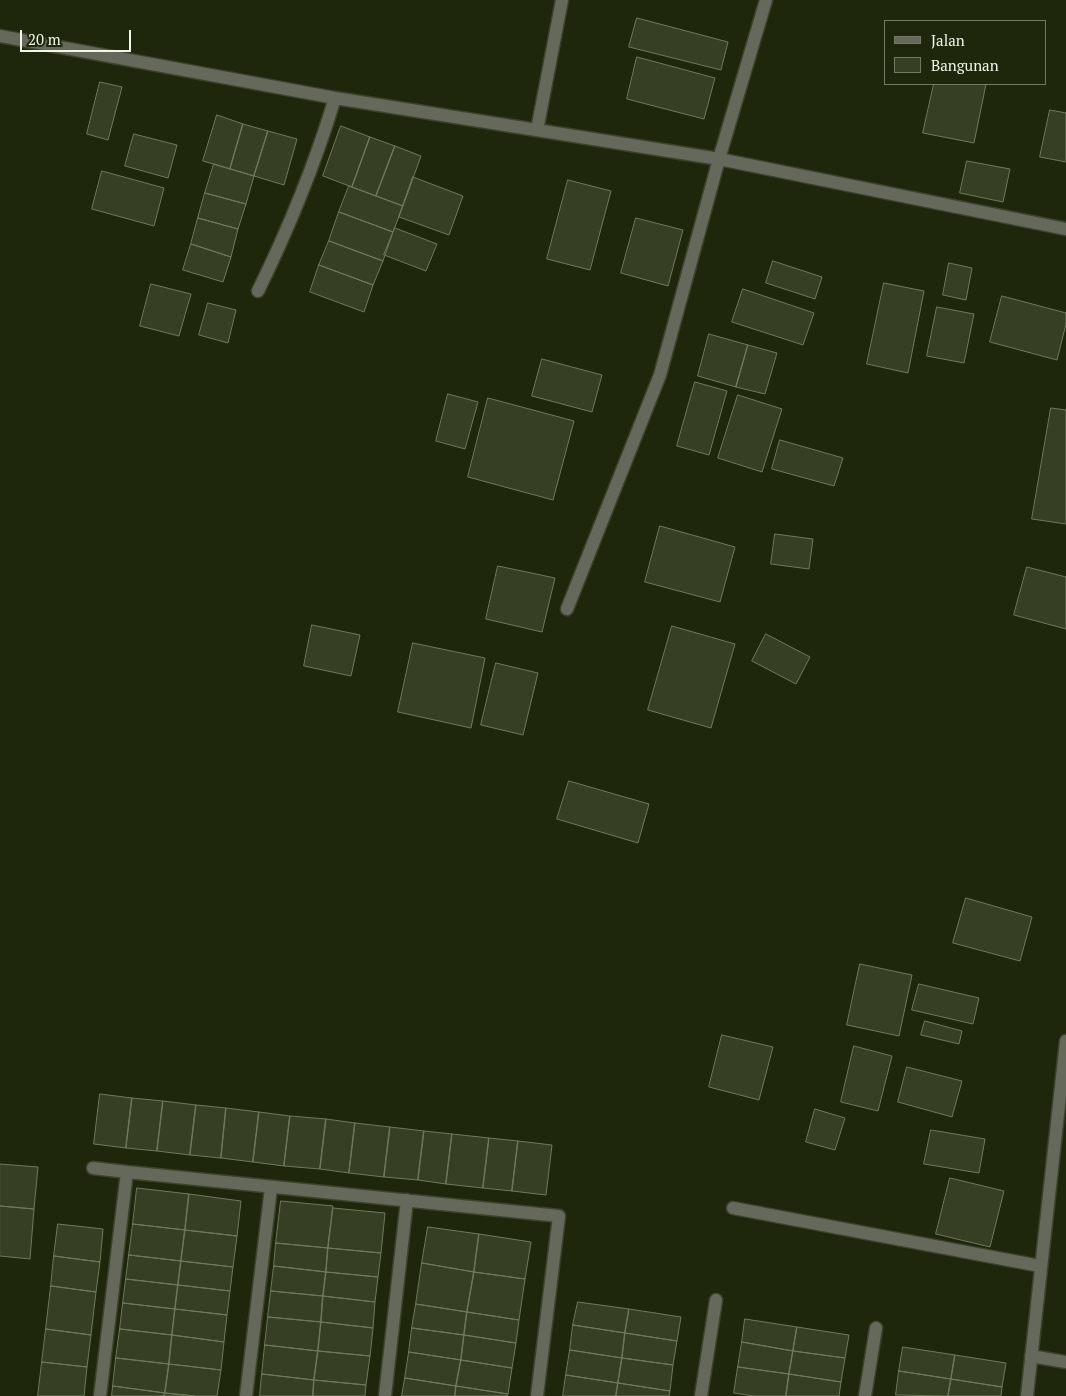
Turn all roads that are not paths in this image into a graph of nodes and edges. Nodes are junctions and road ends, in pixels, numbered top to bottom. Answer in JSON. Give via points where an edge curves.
{"nodes":[{"id":1,"x":562,"y":0,"type":"edge"},
{"id":2,"x":766,"y":0,"type":"edge"},
{"id":3,"x":0,"y":36,"type":"edge"},
{"id":4,"x":335,"y":98,"type":"junction"},
{"id":5,"x":537,"y":130,"type":"junction"},
{"id":6,"x":719,"y":159,"type":"junction"},
{"id":7,"x":1066,"y":229,"type":"edge"},
{"id":8,"x":258,"y":290,"type":"dead end"},
{"id":9,"x":567,"y":609,"type":"dead end"},
{"id":10,"x":1066,"y":1041,"type":"edge"},
{"id":11,"x":92,"y":1168,"type":"dead end"},
{"id":12,"x":127,"y":1172,"type":"junction"},
{"id":13,"x":271,"y":1188,"type":"junction"},
{"id":14,"x":407,"y":1200,"type":"junction"},
{"id":15,"x":733,"y":1208,"type":"dead end"},
{"id":16,"x":1040,"y":1266,"type":"junction"},
{"id":17,"x":716,"y":1300,"type":"dead end"},
{"id":18,"x":876,"y":1328,"type":"dead end"},
{"id":19,"x":1031,"y":1356,"type":"junction"},
{"id":20,"x":1066,"y":1362,"type":"edge"},
{"id":21,"x":100,"y":1396,"type":"edge"},
{"id":22,"x":246,"y":1396,"type":"edge"},
{"id":23,"x":384,"y":1396,"type":"edge"},
{"id":24,"x":537,"y":1396,"type":"edge"},
{"id":25,"x":701,"y":1396,"type":"edge"},
{"id":26,"x":865,"y":1396,"type":"edge"},
{"id":27,"x":1027,"y":1396,"type":"edge"}],
"edges":[{"from":1,"to":5,"type":"street"},
{"from":2,"to":6,"type":"street"},
{"from":3,"to":4,"type":"street"},
{"from":4,"to":5,"type":"street"},
{"from":4,"to":8,"type":"street","via":[[304,190]]},
{"from":5,"to":6,"type":"street"},
{"from":6,"to":7,"type":"street"},
{"from":6,"to":9,"type":"street","via":[[660,375]]},
{"from":10,"to":16,"type":"street"},
{"from":11,"to":12,"type":"street"},
{"from":12,"to":13,"type":"street"},
{"from":12,"to":21,"type":"street"},
{"from":13,"to":14,"type":"street"},
{"from":13,"to":22,"type":"street"},
{"from":14,"to":23,"type":"street"},
{"from":14,"to":24,"type":"street","via":[[559,1216]]},
{"from":15,"to":16,"type":"street"},
{"from":16,"to":19,"type":"street"},
{"from":17,"to":25,"type":"street"},
{"from":18,"to":26,"type":"street"},
{"from":19,"to":20,"type":"street"},
{"from":19,"to":27,"type":"street"}]}
